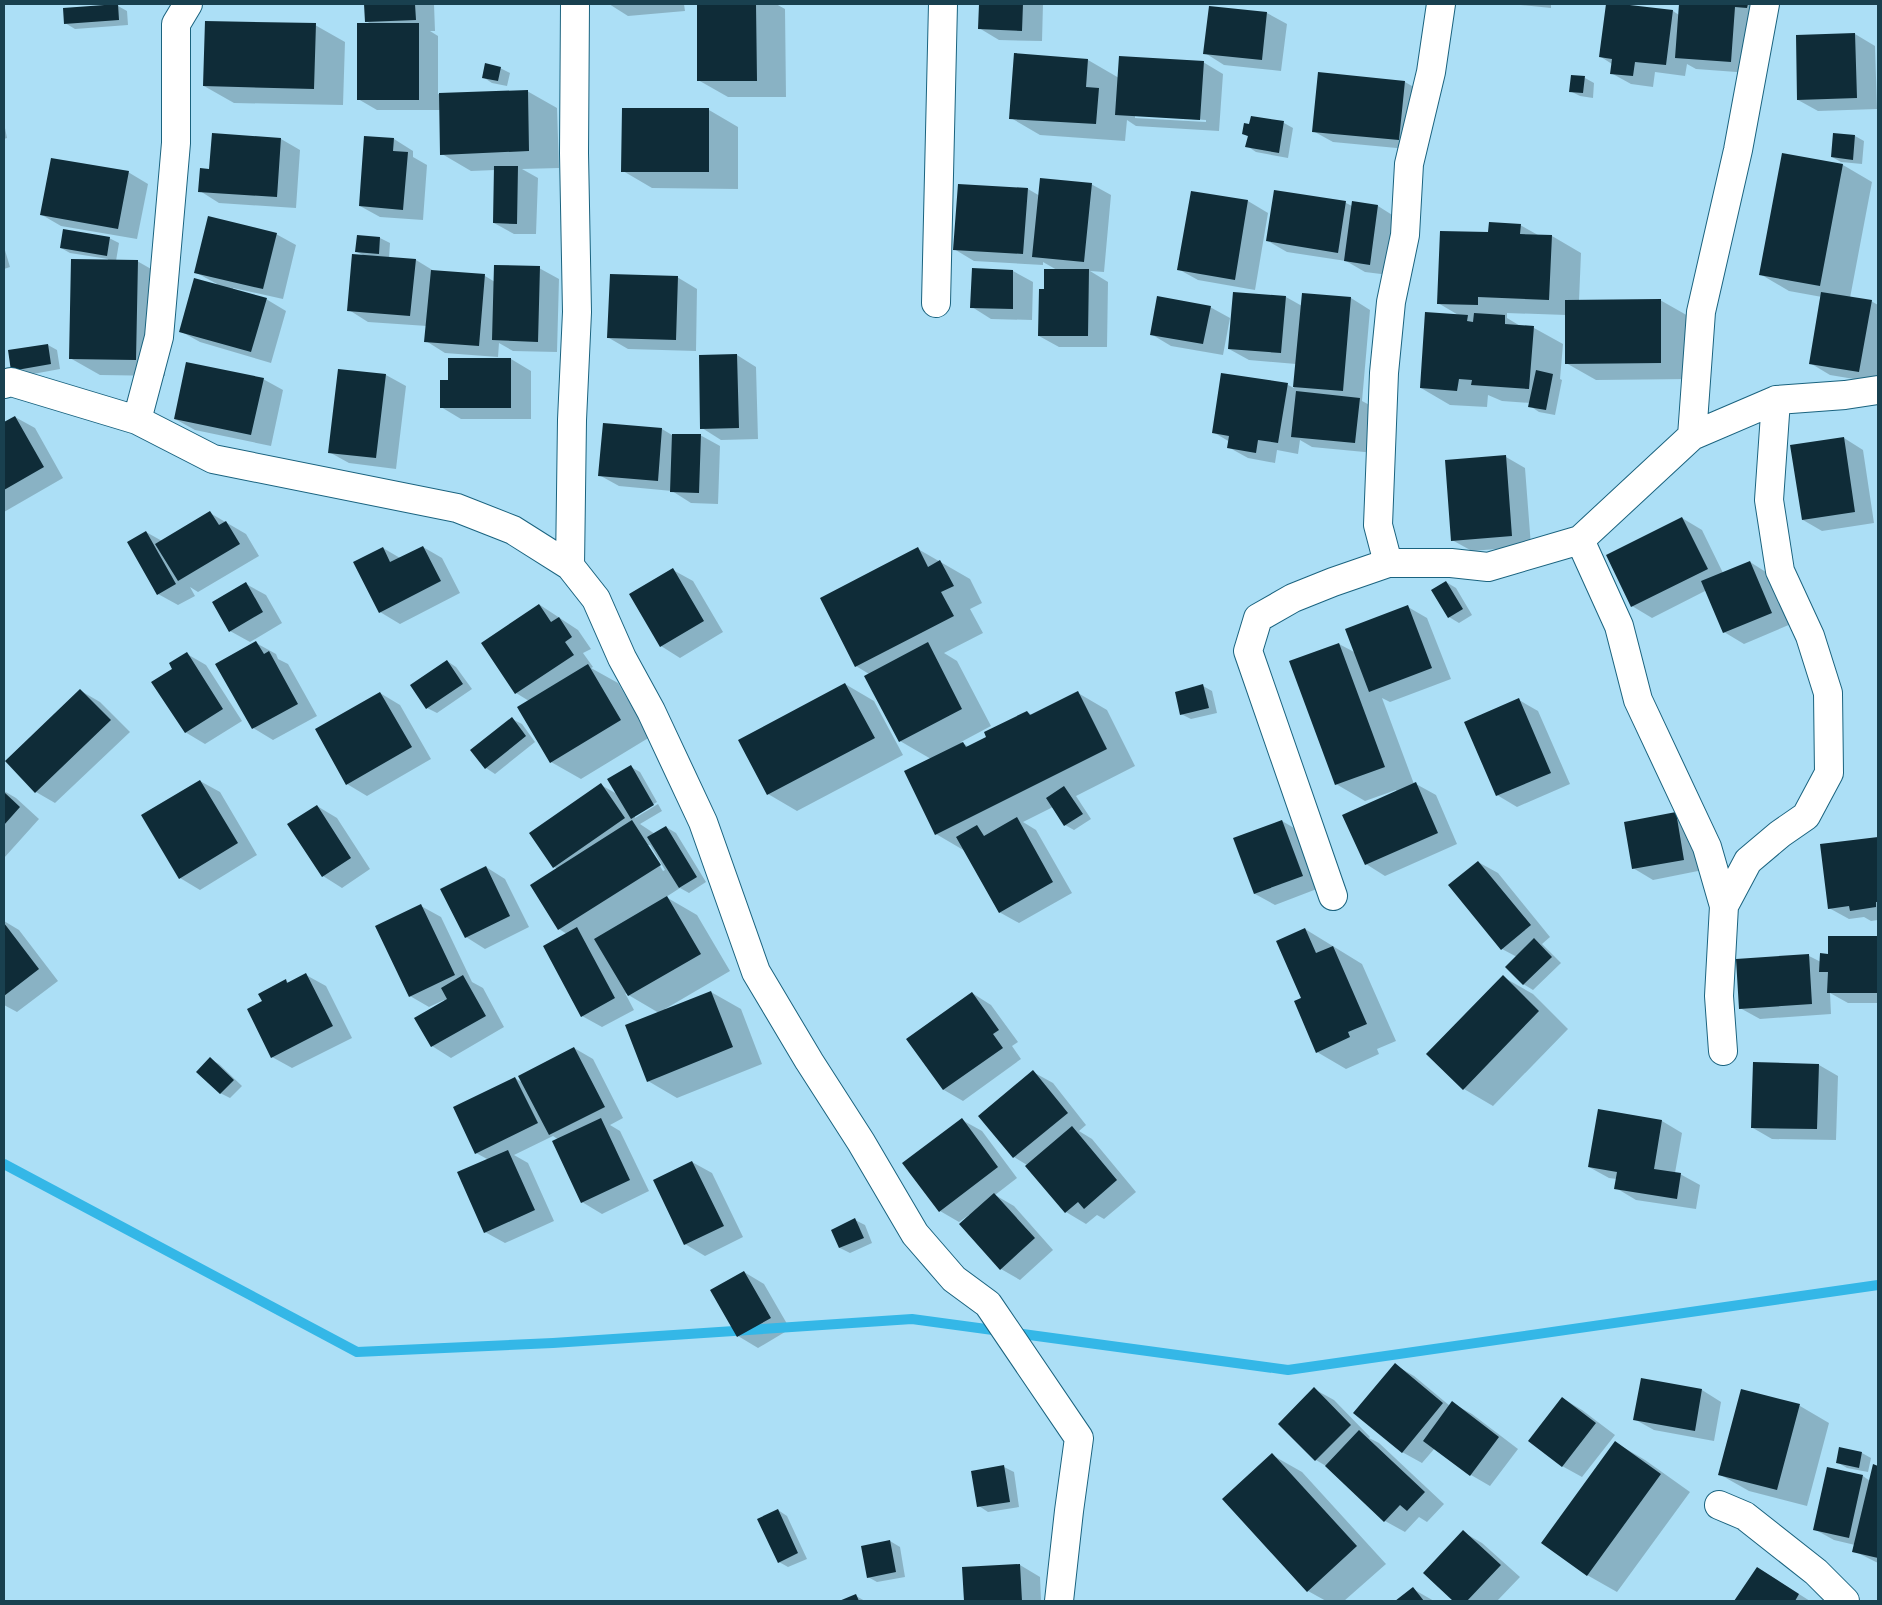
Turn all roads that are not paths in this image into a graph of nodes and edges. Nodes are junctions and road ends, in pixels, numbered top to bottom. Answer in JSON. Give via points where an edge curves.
{"nodes":[{"id":1,"x":188,"y":4,"type":"edge"},
{"id":2,"x":575,"y":4,"type":"edge"},
{"id":3,"x":944,"y":4,"type":"edge"},
{"id":4,"x":1441,"y":4,"type":"edge"},
{"id":5,"x":1765,"y":4,"type":"edge"},
{"id":6,"x":936,"y":303,"type":"dead end"},
{"id":7,"x":4,"y":384,"type":"edge"},
{"id":8,"x":1878,"y":390,"type":"edge"},
{"id":9,"x":1776,"y":400,"type":"junction"},
{"id":10,"x":137,"y":420,"type":"junction"},
{"id":11,"x":1692,"y":436,"type":"junction"},
{"id":12,"x":1580,"y":540,"type":"junction"},
{"id":13,"x":1388,"y":564,"type":"junction"},
{"id":14,"x":570,"y":566,"type":"junction"},
{"id":15,"x":1333,"y":896,"type":"dead end"},
{"id":16,"x":1724,"y":906,"type":"junction"},
{"id":17,"x":1723,"y":1051,"type":"dead end"},
{"id":18,"x":1719,"y":1505,"type":"dead end"},
{"id":19,"x":1059,"y":1601,"type":"edge"},
{"id":20,"x":1845,"y":1601,"type":"edge"}],
"edges":[{"from":1,"to":10,"type":"street","via":[[176,24],[176,143],[159,337]]},
{"from":2,"to":14,"type":"street","via":[[577,312]]},
{"from":3,"to":6,"type":"street"},
{"from":4,"to":13,"type":"street","via":[[1431,72],[1409,164],[1406,235],[1391,302],[1384,373],[1378,525]]},
{"from":5,"to":11,"type":"street","via":[[1738,150],[1701,312]]},
{"from":7,"to":10,"type":"street","via":[[11,382]]},
{"from":8,"to":9,"type":"street"},
{"from":9,"to":11,"type":"street"},
{"from":9,"to":16,"type":"street","via":[[1769,500],[1780,571],[1810,636],[1828,693],[1829,773],[1806,816],[1748,861]]},
{"from":10,"to":14,"type":"street","via":[[213,459],[456,508],[514,530]]},
{"from":11,"to":12,"type":"street"},
{"from":12,"to":13,"type":"street","via":[[1488,566]]},
{"from":12,"to":16,"type":"street","via":[[1619,626],[1638,700],[1707,847]]},
{"from":13,"to":15,"type":"street","via":[[1293,598],[1258,618],[1248,651]]},
{"from":14,"to":19,"type":"street","via":[[596,599],[699,813],[756,972],[915,1234],[954,1278],[988,1304],[1079,1438]]},
{"from":16,"to":17,"type":"street","via":[[1719,996]]},
{"from":18,"to":20,"type":"street","via":[[1746,1516],[1816,1572]]}]}
